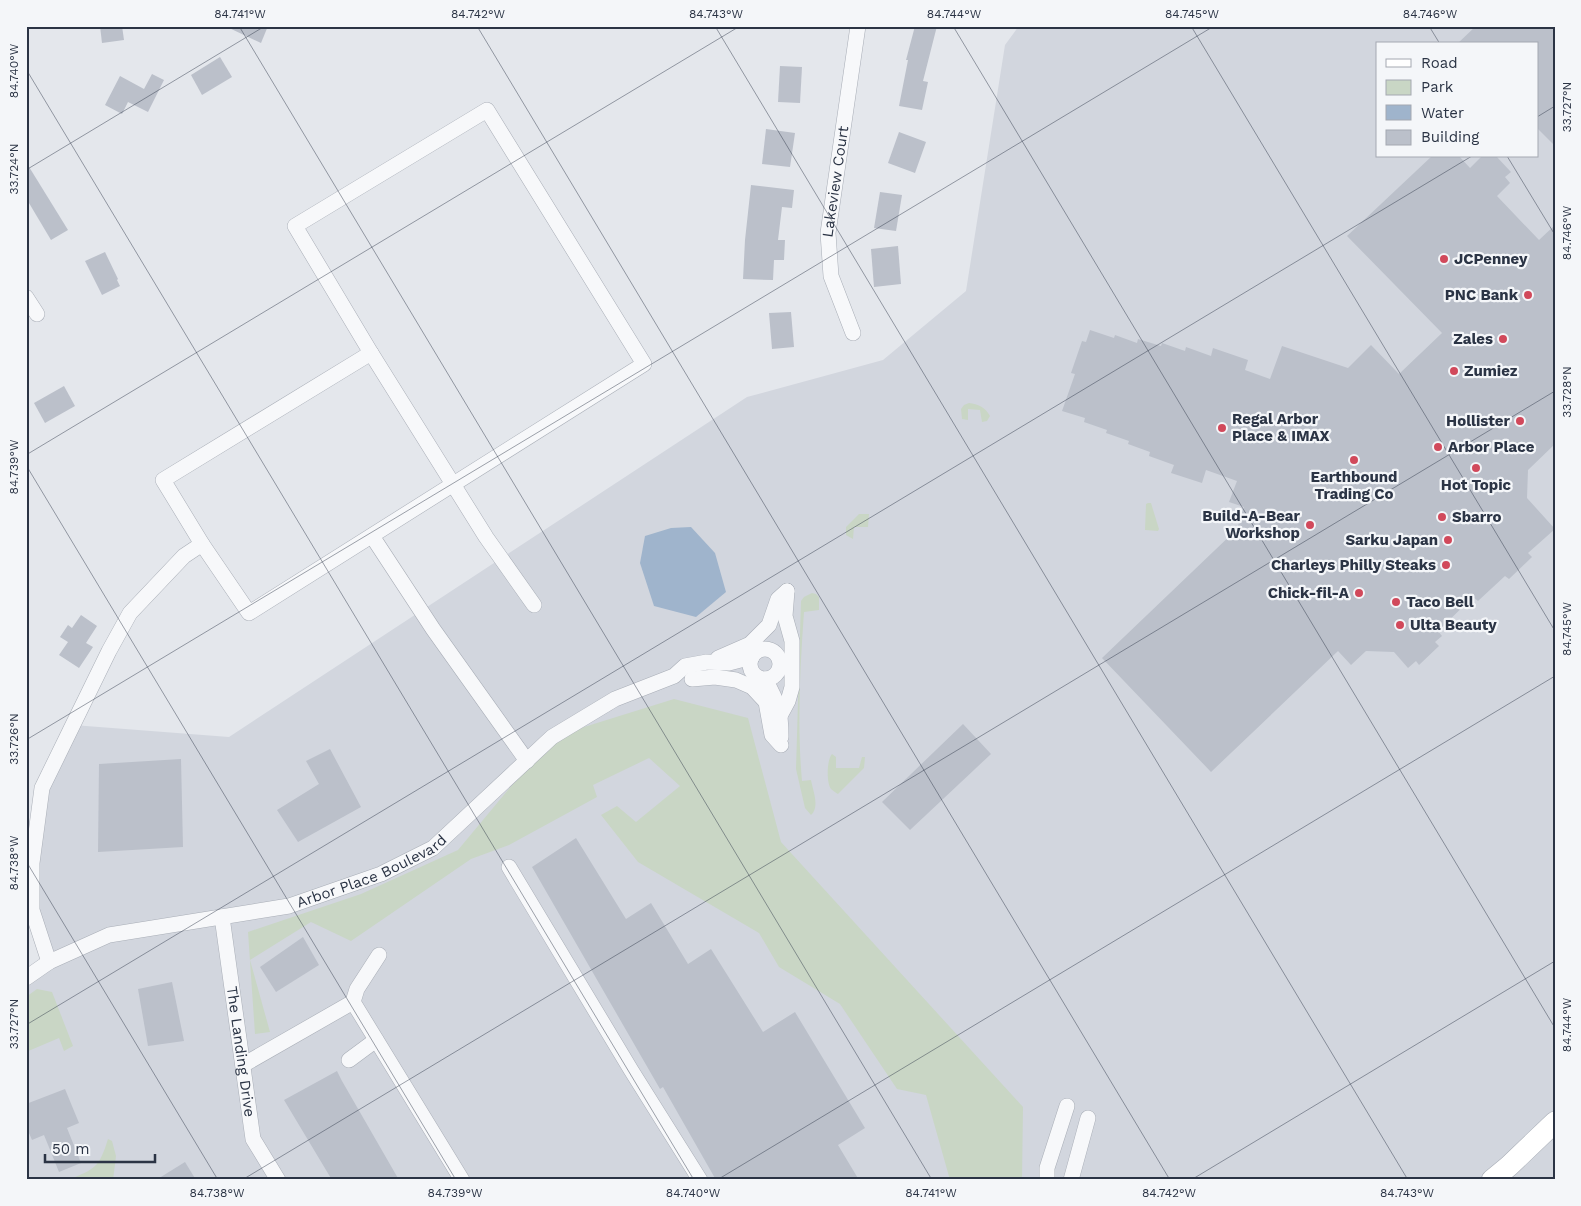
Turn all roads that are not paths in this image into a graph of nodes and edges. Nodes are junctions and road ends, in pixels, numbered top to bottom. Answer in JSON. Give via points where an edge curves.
{"nodes":[{"id":1,"x":858,"y":26,"type":"edge"},
{"id":2,"x":26,"y":297,"type":"edge"},
{"id":3,"x":37,"y":314,"type":"dead end"},
{"id":4,"x":853,"y":333,"type":"dead end"},
{"id":5,"x":371,"y":353,"type":"junction"},
{"id":6,"x":453,"y":485,"type":"junction"},
{"id":7,"x":372,"y":536,"type":"junction"},
{"id":8,"x":202,"y":544,"type":"junction"},
{"id":9,"x":534,"y":605,"type":"dead end"},
{"id":10,"x":785,"y":616,"type":"junction"},
{"id":11,"x":792,"y":641,"type":"junction"},
{"id":12,"x":707,"y":662,"type":"junction"},
{"id":13,"x":762,"y":666,"type":"junction"},
{"id":14,"x":674,"y":676,"type":"junction"},
{"id":15,"x":692,"y":679,"type":"junction"},
{"id":16,"x":792,"y":687,"type":"junction"},
{"id":17,"x":781,"y":714,"type":"junction"},
{"id":18,"x":527,"y":761,"type":"junction"},
{"id":19,"x":509,"y":867,"type":"dead end"},
{"id":20,"x":222,"y":917,"type":"junction"},
{"id":21,"x":379,"y":955,"type":"dead end"},
{"id":22,"x":49,"y":962,"type":"junction"},
{"id":23,"x":26,"y":978,"type":"edge"},
{"id":24,"x":353,"y":1002,"type":"junction"},
{"id":25,"x":376,"y":1040,"type":"junction"},
{"id":26,"x":349,"y":1060,"type":"dead end"},
{"id":27,"x":243,"y":1064,"type":"junction"},
{"id":28,"x":1067,"y":1106,"type":"dead end"},
{"id":29,"x":1088,"y":1118,"type":"dead end"},
{"id":30,"x":1555,"y":1122,"type":"edge"},
{"id":31,"x":278,"y":1180,"type":"edge"},
{"id":32,"x":462,"y":1180,"type":"edge"},
{"id":33,"x":700,"y":1180,"type":"edge"},
{"id":34,"x":1046,"y":1180,"type":"edge"},
{"id":35,"x":1070,"y":1180,"type":"edge"},
{"id":36,"x":1492,"y":1180,"type":"edge"}],
"edges":[{"from":1,"to":4,"type":"street","name":"Lakeview Court","via":[[828,233],[831,276]]},
{"from":2,"to":3,"type":"street"},
{"from":5,"to":6,"type":"street"},
{"from":5,"to":6,"type":"street","via":[[295,226],[487,110],[644,364]]},
{"from":5,"to":8,"type":"street","via":[[163,480]]},
{"from":6,"to":7,"type":"street"},
{"from":6,"to":9,"type":"street"},
{"from":7,"to":8,"type":"street","via":[[249,613]]},
{"from":7,"to":18,"type":"street","via":[[433,629]]},
{"from":8,"to":22,"type":"street","via":[[184,556],[130,613],[42,788],[32,863],[32,910]]},
{"from":10,"to":11,"type":"street"},
{"from":10,"to":12,"type":"street","via":[[787,591],[778,600],[769,625],[750,644]]},
{"from":10,"to":13,"type":"street"},
{"from":11,"to":13,"type":"street","via":[[778,657],[780,665]]},
{"from":11,"to":16,"type":"street"},
{"from":12,"to":13,"type":"street","name":"Arbor Place Boulevard"},
{"from":12,"to":14,"type":"street","name":"Arbor Place Boulevard","via":[[685,666]]},
{"from":13,"to":15,"type":"street","via":[[709,672]]},
{"from":13,"to":16,"type":"street"},
{"from":13,"to":17,"type":"street"},
{"from":14,"to":15,"type":"street"},
{"from":14,"to":18,"type":"street","name":"Arbor Place Boulevard","via":[[615,699],[552,737]]},
{"from":15,"to":17,"type":"street","via":[[715,677],[736,680],[752,687],[766,702],[772,735],[781,741]]},
{"from":16,"to":17,"type":"street"},
{"from":18,"to":20,"type":"street","name":"Arbor Place Boulevard","via":[[433,848],[381,874],[289,906]]},
{"from":19,"to":33,"type":"street"},
{"from":20,"to":22,"type":"street","name":"Arbor Place Boulevard","via":[[109,935]]},
{"from":20,"to":27,"type":"street","name":"The Landing Drive"},
{"from":21,"to":24,"type":"street","via":[[357,989]]},
{"from":22,"to":23,"type":"street","name":"Arbor Place Boulevard"},
{"from":24,"to":25,"type":"street"},
{"from":24,"to":27,"type":"street"},
{"from":25,"to":26,"type":"street"},
{"from":25,"to":32,"type":"street"},
{"from":27,"to":31,"type":"street","name":"The Landing Drive","via":[[253,1139]]},
{"from":28,"to":34,"type":"street"},
{"from":29,"to":35,"type":"street"},
{"from":30,"to":36,"type":"main road"}]}
